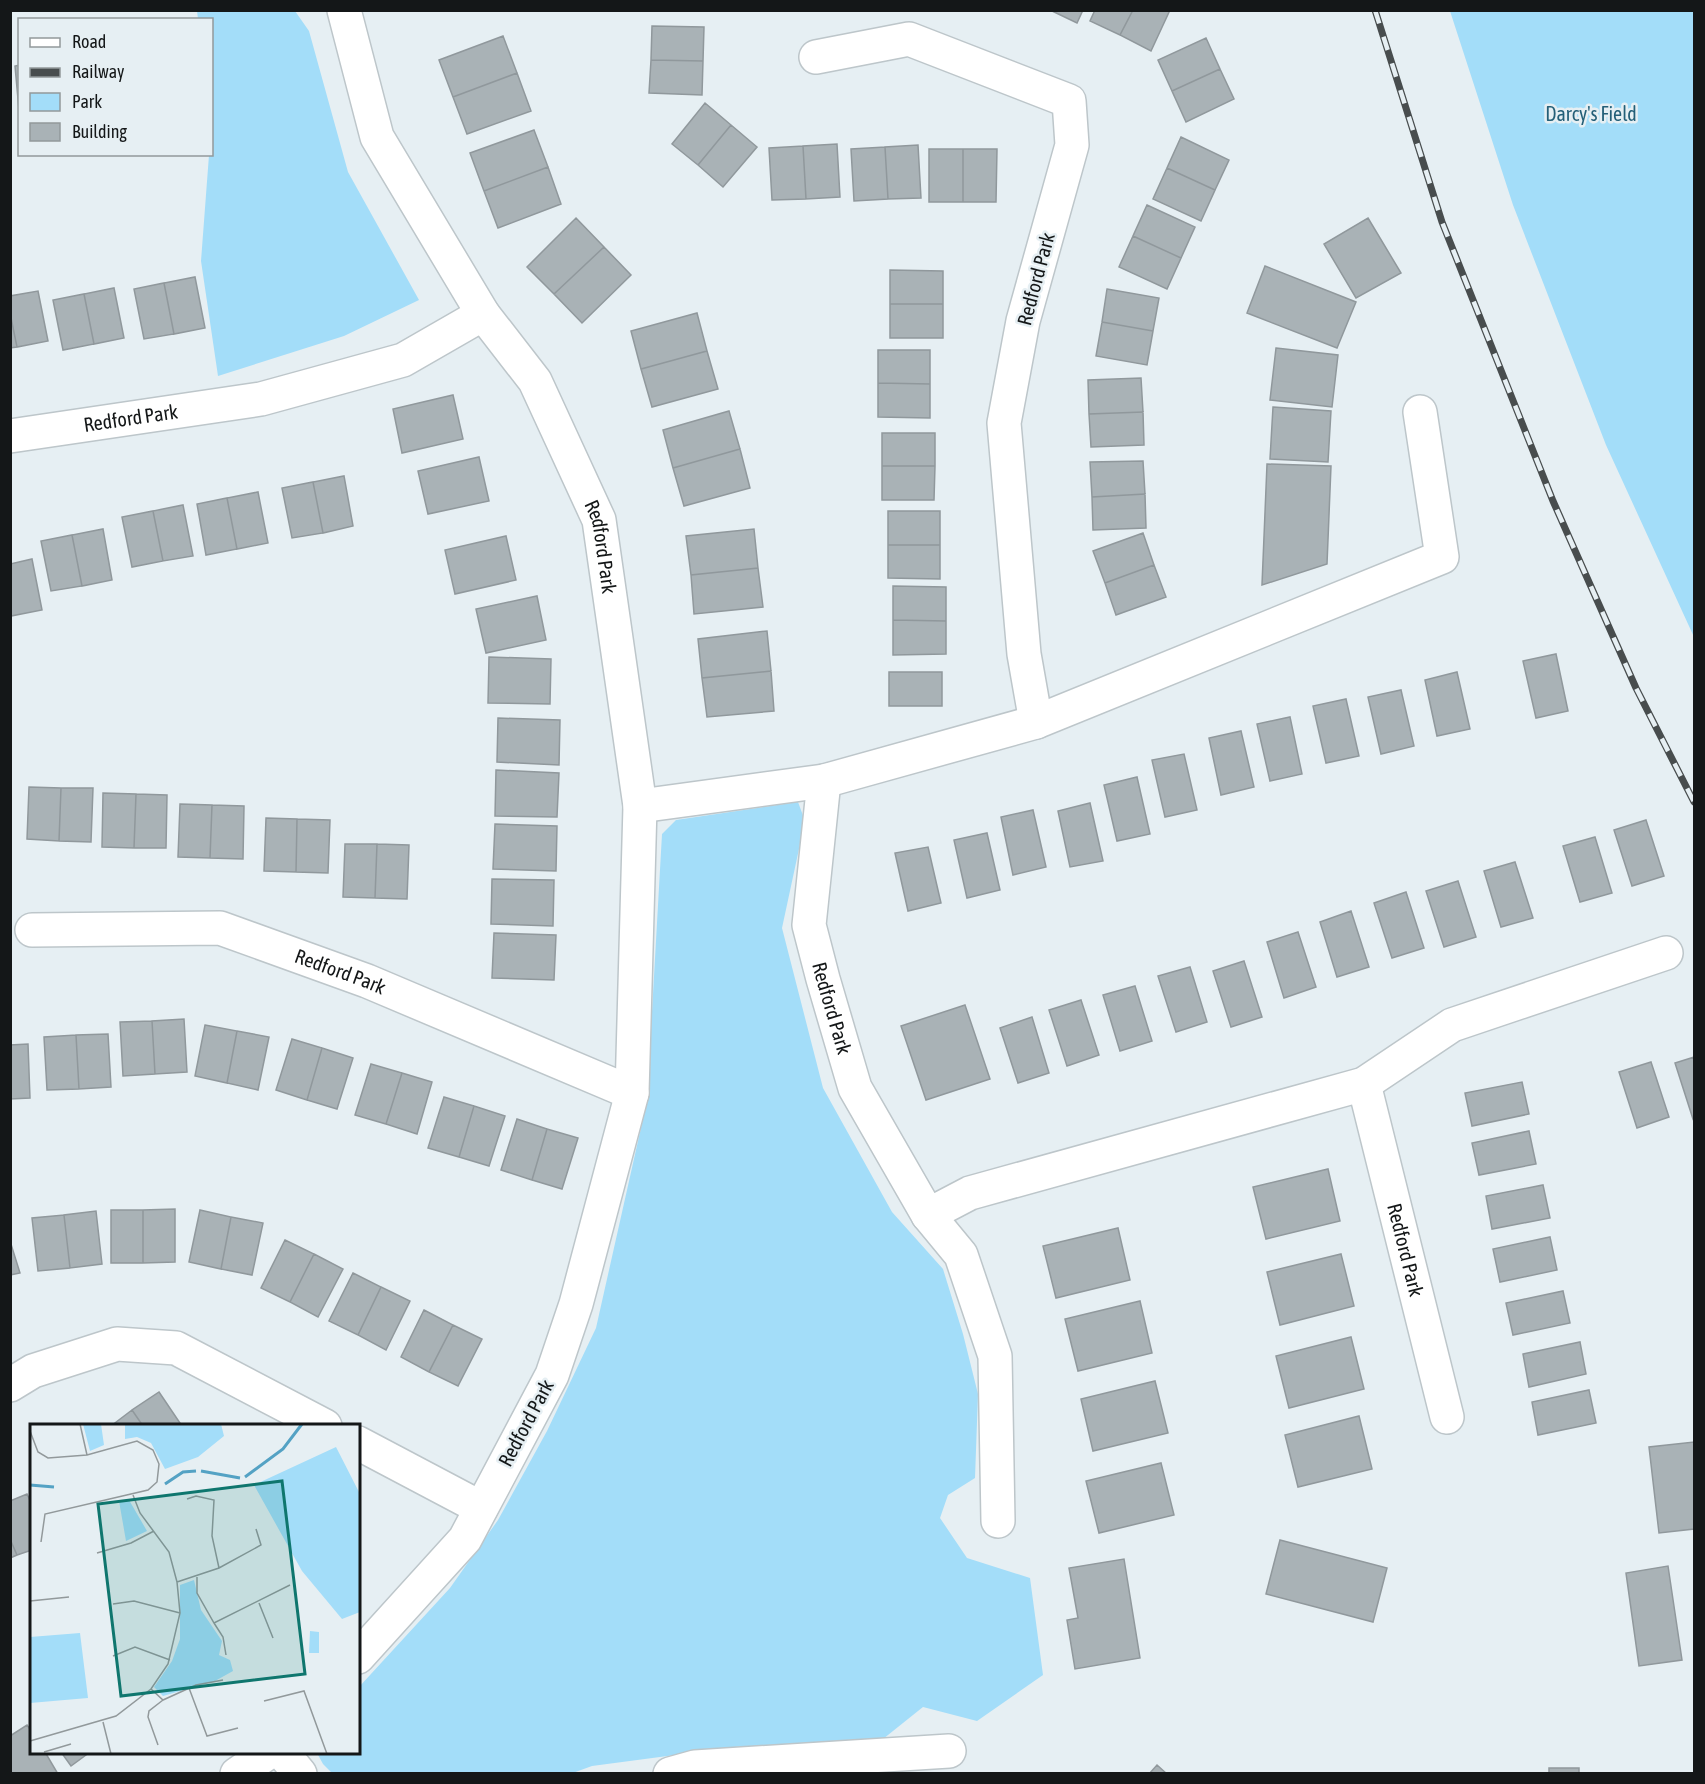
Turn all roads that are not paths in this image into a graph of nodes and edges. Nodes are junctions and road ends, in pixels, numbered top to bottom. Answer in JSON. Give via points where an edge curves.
{"nodes":[{"id":1,"x":344,"y":10,"type":"edge"},
{"id":2,"x":816,"y":57,"type":"dead end"},
{"id":3,"x":483,"y":314,"type":"junction"},
{"id":4,"x":1420,"y":412,"type":"dead end"},
{"id":5,"x":10,"y":436,"type":"edge"},
{"id":6,"x":1036,"y":722,"type":"junction"},
{"id":7,"x":824,"y":781,"type":"junction"},
{"id":8,"x":640,"y":807,"type":"junction"},
{"id":9,"x":32,"y":930,"type":"dead end"},
{"id":10,"x":1666,"y":953,"type":"dead end"},
{"id":11,"x":1364,"y":1084,"type":"junction"},
{"id":12,"x":632,"y":1093,"type":"junction"},
{"id":13,"x":928,"y":1215,"type":"junction"},
{"id":14,"x":10,"y":1386,"type":"edge"},
{"id":15,"x":1447,"y":1417,"type":"dead end"},
{"id":16,"x":323,"y":1424,"type":"edge"},
{"id":17,"x":360,"y":1444,"type":"edge"},
{"id":18,"x":481,"y":1508,"type":"junction"},
{"id":19,"x":998,"y":1521,"type":"dead end"},
{"id":20,"x":360,"y":1655,"type":"edge"},
{"id":21,"x":949,"y":1751,"type":"dead end"},
{"id":22,"x":265,"y":1754,"type":"edge"},
{"id":23,"x":284,"y":1754,"type":"edge"},
{"id":24,"x":237,"y":1773,"type":"edge"},
{"id":25,"x":300,"y":1773,"type":"edge"},
{"id":26,"x":670,"y":1773,"type":"edge"}],
"edges":[{"from":1,"to":3,"type":"street","name":"Redford Park","via":[[377,136]]},
{"from":2,"to":6,"type":"street","name":"Redford Park","via":[[909,39],[1069,101],[1072,145],[1023,321],[1004,423],[1024,654]]},
{"from":3,"to":5,"type":"street","name":"Redford Park","via":[[403,360],[261,399]]},
{"from":3,"to":8,"type":"street","name":"Redford Park","via":[[535,381],[599,520]]},
{"from":4,"to":6,"type":"street","via":[[1442,556]]},
{"from":6,"to":7,"type":"street"},
{"from":7,"to":8,"type":"street"},
{"from":7,"to":13,"type":"street","name":"Redford Park","via":[[809,925],[855,1088]]},
{"from":8,"to":12,"type":"street","name":"Redford Park"},
{"from":9,"to":12,"type":"street","name":"Redford Park","via":[[220,928],[367,981]]},
{"from":10,"to":11,"type":"street","via":[[1452,1025]]},
{"from":11,"to":13,"type":"street","via":[[970,1193]]},
{"from":11,"to":15,"type":"street","name":"Redford Park"},
{"from":12,"to":18,"type":"street","name":"Redford Park","via":[[576,1304],[552,1375]]},
{"from":13,"to":19,"type":"street","name":"Redford Park","via":[[961,1255],[995,1356]]},
{"from":14,"to":16,"type":"street","via":[[33,1371],[117,1344],[176,1348]]},
{"from":17,"to":18,"type":"street"},
{"from":18,"to":20,"type":"street","name":"Redford Park","via":[[465,1539]]},
{"from":21,"to":26,"type":"street","via":[[695,1767]]},
{"from":22,"to":24,"type":"street"},
{"from":23,"to":25,"type":"street"}]}
